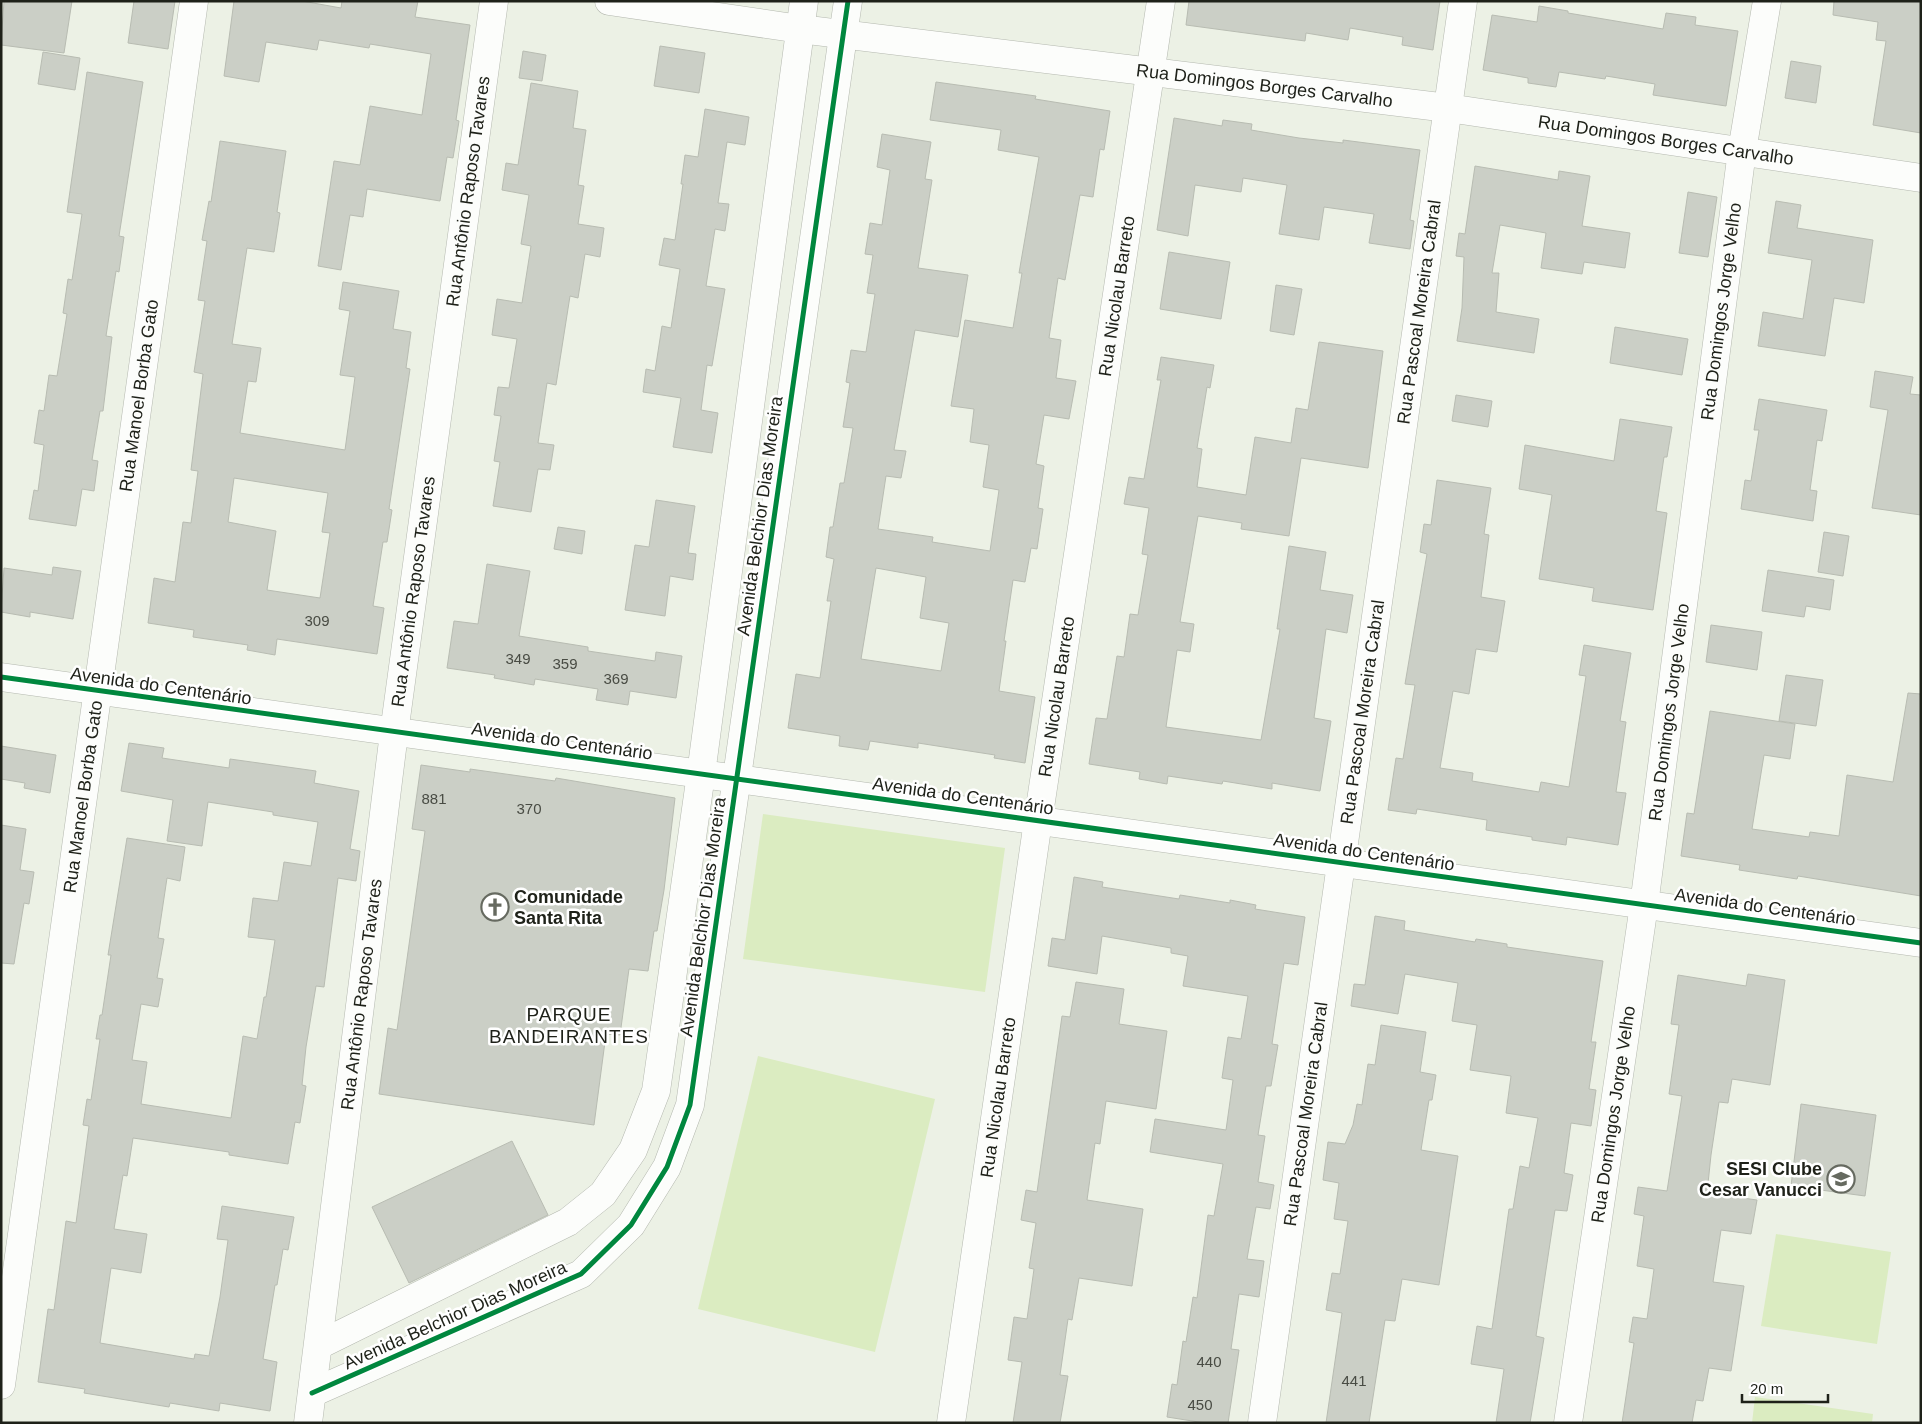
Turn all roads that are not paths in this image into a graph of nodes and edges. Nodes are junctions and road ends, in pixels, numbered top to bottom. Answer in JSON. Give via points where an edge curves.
{"nodes":[{"id":1,"x":194,"y":1,"type":"edge"},
{"id":2,"x":494,"y":1,"type":"edge"},
{"id":3,"x":609,"y":1,"type":"edge"},
{"id":4,"x":804,"y":1,"type":"edge"},
{"id":5,"x":848,"y":1,"type":"edge"},
{"id":6,"x":1161,"y":1,"type":"edge"},
{"id":7,"x":1463,"y":1,"type":"edge"},
{"id":8,"x":1767,"y":1,"type":"edge"},
{"id":9,"x":800,"y":29,"type":"junction"},
{"id":10,"x":843,"y":34,"type":"junction"},
{"id":11,"x":1151,"y":72,"type":"junction"},
{"id":12,"x":1448,"y":108,"type":"junction"},
{"id":13,"x":1742,"y":151,"type":"junction"},
{"id":14,"x":1921,"y":178,"type":"edge"},
{"id":15,"x":1,"y":678,"type":"edge"},
{"id":16,"x":98,"y":691,"type":"junction"},
{"id":17,"x":394,"y":732,"type":"junction"},
{"id":18,"x":701,"y":774,"type":"junction"},
{"id":19,"x":737,"y":779,"type":"junction"},
{"id":20,"x":1038,"y":820,"type":"junction"},
{"id":21,"x":1341,"y":862,"type":"junction"},
{"id":22,"x":1644,"y":904,"type":"junction"},
{"id":23,"x":1921,"y":943,"type":"edge"},
{"id":24,"x":319,"y":1345,"type":"junction"},
{"id":25,"x":1,"y":1385,"type":"edge"},
{"id":26,"x":312,"y":1393,"type":"junction"},
{"id":27,"x":308,"y":1423,"type":"edge"},
{"id":28,"x":951,"y":1423,"type":"edge"},
{"id":29,"x":1262,"y":1423,"type":"edge"},
{"id":30,"x":1568,"y":1423,"type":"edge"}],
"edges":[{"from":1,"to":16,"type":"street","name":"Rua Manoel Borba Gato"},
{"from":2,"to":17,"type":"street","name":"Rua Antônio Raposo Tavares"},
{"from":3,"to":9,"type":"street","name":"Rua Domingos Borges Carvalho"},
{"from":4,"to":9,"type":"street","name":"Avenida Belchior Dias Moreira"},
{"from":5,"to":10,"type":"street","name":"Avenida Belchior Dias Moreira"},
{"from":6,"to":11,"type":"street","name":"Rua Nicolau Barreto"},
{"from":7,"to":12,"type":"street","name":"Rua Pascoal Moreira Cabral"},
{"from":8,"to":13,"type":"street","name":"Rua Domingos Jorge Velho"},
{"from":9,"to":10,"type":"street","name":"Rua Domingos Borges Carvalho"},
{"from":9,"to":18,"type":"street","name":"Avenida Belchior Dias Moreira"},
{"from":10,"to":11,"type":"street","name":"Rua Domingos Borges Carvalho"},
{"from":10,"to":19,"type":"street","name":"Avenida Belchior Dias Moreira"},
{"from":11,"to":12,"type":"street","name":"Rua Domingos Borges Carvalho"},
{"from":11,"to":20,"type":"street","name":"Rua Nicolau Barreto"},
{"from":12,"to":13,"type":"street","name":"Rua Domingos Borges Carvalho"},
{"from":12,"to":21,"type":"street","name":"Rua Pascoal Moreira Cabral"},
{"from":13,"to":14,"type":"street","name":"Rua Domingos Borges Carvalho"},
{"from":13,"to":22,"type":"street","name":"Rua Domingos Jorge Velho"},
{"from":15,"to":16,"type":"street","name":"Avenida do Centenário"},
{"from":16,"to":17,"type":"street","name":"Avenida do Centenário"},
{"from":16,"to":25,"type":"street","name":"Rua Manoel Borba Gato"},
{"from":17,"to":18,"type":"street","name":"Avenida do Centenário"},
{"from":17,"to":24,"type":"street","name":"Rua Antônio Raposo Tavares"},
{"from":18,"to":19,"type":"street","name":"Avenida do Centenário"},
{"from":18,"to":24,"type":"street","name":"Avenida Belchior Dias Moreira","via":[[656,1091],[633,1150],[603,1194],[568,1222]]},
{"from":19,"to":20,"type":"street","name":"Avenida do Centenário"},
{"from":19,"to":26,"type":"street","name":"Avenida Belchior Dias Moreira","via":[[690,1105],[667,1167],[631,1225],[581,1274]]},
{"from":20,"to":21,"type":"street","name":"Avenida do Centenário"},
{"from":20,"to":28,"type":"street","name":"Rua Nicolau Barreto"},
{"from":21,"to":22,"type":"street","name":"Avenida do Centenário"},
{"from":21,"to":29,"type":"street","name":"Rua Pascoal Moreira Cabral"},
{"from":22,"to":23,"type":"street","name":"Avenida do Centenário"},
{"from":22,"to":30,"type":"street","name":"Rua Domingos Jorge Velho"},
{"from":24,"to":26,"type":"street","name":"Rua Antônio Raposo Tavares"},
{"from":26,"to":27,"type":"street","name":"Rua Antônio Raposo Tavares"}]}
